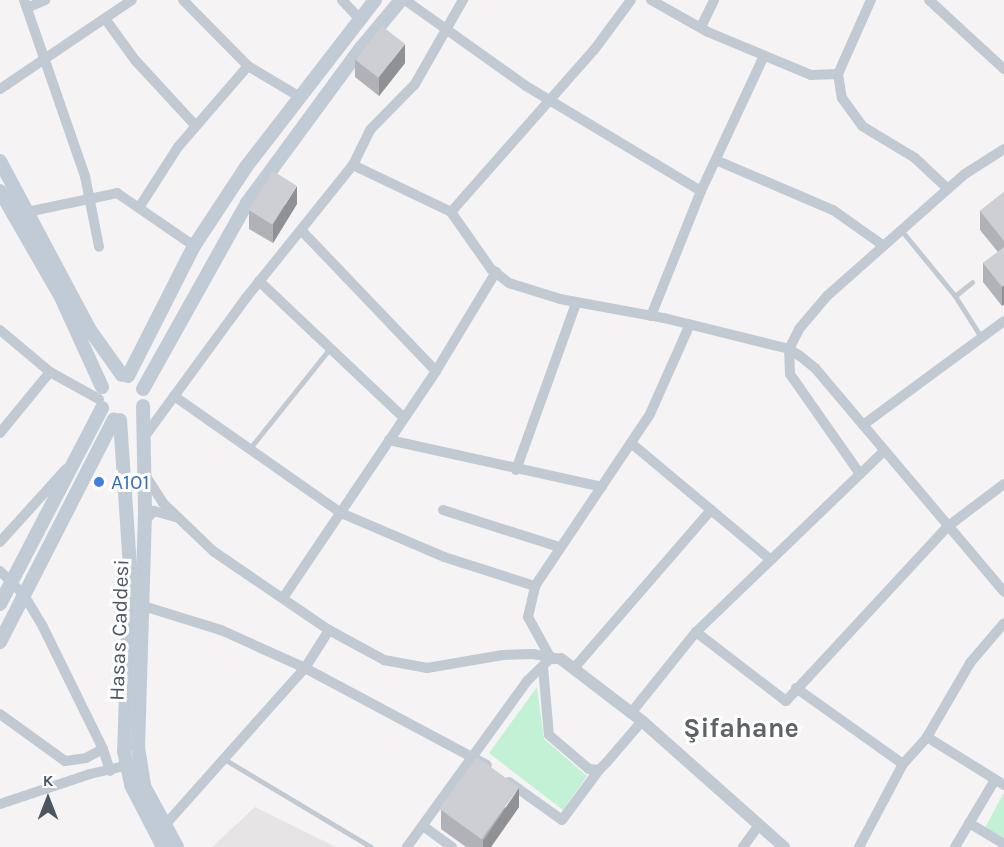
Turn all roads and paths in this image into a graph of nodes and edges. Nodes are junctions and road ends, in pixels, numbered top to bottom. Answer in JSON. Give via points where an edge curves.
{"nodes":[{"id":1,"x":45,"y":0,"type":"edge"},
{"id":2,"x":132,"y":0,"type":"edge"},
{"id":3,"x":183,"y":0,"type":"edge"},
{"id":4,"x":342,"y":0,"type":"edge"},
{"id":5,"x":375,"y":0,"type":"edge"},
{"id":6,"x":403,"y":0,"type":"edge"},
{"id":7,"x":463,"y":0,"type":"edge"},
{"id":8,"x":631,"y":0,"type":"edge"},
{"id":9,"x":651,"y":0,"type":"edge"},
{"id":10,"x":714,"y":0,"type":"edge"},
{"id":11,"x":871,"y":0,"type":"edge"},
{"id":12,"x":929,"y":0,"type":"edge"},
{"id":13,"x":26,"y":4,"type":"edge"},
{"id":14,"x":360,"y":19,"type":"junction"},
{"id":15,"x":106,"y":20,"type":"junction"},
{"id":16,"x":701,"y":27,"type":"junction"},
{"id":17,"x":446,"y":30,"type":"junction"},
{"id":18,"x":764,"y":56,"type":"junction"},
{"id":19,"x":44,"y":58,"type":"junction"},
{"id":20,"x":248,"y":66,"type":"junction"},
{"id":21,"x":1004,"y":69,"type":"edge"},
{"id":22,"x":838,"y":74,"type":"junction"},
{"id":23,"x":0,"y":89,"type":"edge"},
{"id":24,"x":300,"y":97,"type":"junction"},
{"id":25,"x":548,"y":98,"type":"junction"},
{"id":26,"x":196,"y":126,"type":"junction"},
{"id":27,"x":1004,"y":149,"type":"edge"},
{"id":28,"x":0,"y":161,"type":"edge"},
{"id":29,"x":718,"y":161,"type":"junction"},
{"id":30,"x":353,"y":165,"type":"junction"},
{"id":31,"x":948,"y":189,"type":"junction"},
{"id":32,"x":0,"y":191,"type":"edge"},
{"id":33,"x":701,"y":191,"type":"junction"},
{"id":34,"x":89,"y":198,"type":"junction"},
{"id":35,"x":140,"y":206,"type":"junction"},
{"id":36,"x":27,"y":212,"type":"junction"},
{"id":37,"x":451,"y":212,"type":"junction"},
{"id":38,"x":902,"y":230,"type":"junction"},
{"id":39,"x":302,"y":231,"type":"junction"},
{"id":40,"x":194,"y":246,"type":"junction"},
{"id":41,"x":884,"y":246,"type":"junction"},
{"id":42,"x":99,"y":248,"type":"dead end"},
{"id":43,"x":496,"y":272,"type":"junction"},
{"id":44,"x":259,"y":281,"type":"junction"},
{"id":45,"x":972,"y":282,"type":"dead end"},
{"id":46,"x":955,"y":296,"type":"junction"},
{"id":47,"x":576,"y":303,"type":"junction"},
{"id":48,"x":651,"y":316,"type":"junction"},
{"id":49,"x":1004,"y":321,"type":"edge"},
{"id":50,"x":690,"y":324,"type":"junction"},
{"id":51,"x":0,"y":330,"type":"edge"},
{"id":52,"x":982,"y":338,"type":"junction"},
{"id":53,"x":330,"y":348,"type":"junction"},
{"id":54,"x":789,"y":349,"type":"junction"},
{"id":55,"x":436,"y":371,"type":"junction"},
{"id":56,"x":50,"y":372,"type":"junction"},
{"id":57,"x":125,"y":376,"type":"junction"},
{"id":58,"x":142,"y":389,"type":"junction"},
{"id":59,"x":174,"y":396,"type":"junction"},
{"id":60,"x":101,"y":398,"type":"junction"},
{"id":61,"x":143,"y":406,"type":"junction"},
{"id":62,"x":404,"y":418,"type":"junction"},
{"id":63,"x":117,"y":419,"type":"junction"},
{"id":64,"x":863,"y":425,"type":"junction"},
{"id":65,"x":0,"y":433,"type":"edge"},
{"id":66,"x":142,"y":440,"type":"junction"},
{"id":67,"x":389,"y":440,"type":"junction"},
{"id":68,"x":631,"y":443,"type":"junction"},
{"id":69,"x":250,"y":448,"type":"junction"},
{"id":70,"x":884,"y":451,"type":"junction"},
{"id":71,"x":75,"y":459,"type":"junction"},
{"id":72,"x":516,"y":470,"type":"junction"},
{"id":73,"x":143,"y":472,"type":"junction"},
{"id":74,"x":860,"y":474,"type":"junction"},
{"id":75,"x":1004,"y":484,"type":"edge"},
{"id":76,"x":602,"y":487,"type":"junction"},
{"id":77,"x":443,"y":510,"type":"dead end"},
{"id":78,"x":711,"y":510,"type":"junction"},
{"id":79,"x":341,"y":513,"type":"junction"},
{"id":80,"x":178,"y":519,"type":"junction"},
{"id":81,"x":144,"y":522,"type":"junction"},
{"id":82,"x":947,"y":527,"type":"junction"},
{"id":83,"x":0,"y":542,"type":"edge"},
{"id":84,"x":559,"y":548,"type":"junction"},
{"id":85,"x":771,"y":560,"type":"junction"},
{"id":86,"x":0,"y":571,"type":"edge"},
{"id":87,"x":12,"y":582,"type":"junction"},
{"id":88,"x":535,"y":586,"type":"junction"},
{"id":89,"x":1004,"y":592,"type":"edge"},
{"id":90,"x":24,"y":595,"type":"junction"},
{"id":91,"x":283,"y":598,"type":"junction"},
{"id":92,"x":0,"y":604,"type":"edge"},
{"id":93,"x":140,"y":605,"type":"junction"},
{"id":94,"x":1004,"y":623,"type":"edge"},
{"id":95,"x":329,"y":630,"type":"junction"},
{"id":96,"x":696,"y":632,"type":"junction"},
{"id":97,"x":0,"y":642,"type":"edge"},
{"id":98,"x":556,"y":658,"type":"junction"},
{"id":99,"x":543,"y":667,"type":"junction"},
{"id":100,"x":575,"y":667,"type":"junction"},
{"id":101,"x":305,"y":668,"type":"junction"},
{"id":102,"x":796,"y":688,"type":"junction"},
{"id":103,"x":631,"y":713,"type":"junction"},
{"id":104,"x":0,"y":714,"type":"edge"},
{"id":105,"x":642,"y":721,"type":"junction"},
{"id":106,"x":927,"y":737,"type":"junction"},
{"id":107,"x":103,"y":749,"type":"junction"},
{"id":108,"x":471,"y":754,"type":"junction"},
{"id":109,"x":224,"y":759,"type":"junction"},
{"id":110,"x":903,"y":764,"type":"junction"},
{"id":111,"x":126,"y":766,"type":"junction"},
{"id":112,"x":598,"y":770,"type":"junction"},
{"id":113,"x":110,"y":771,"type":"junction"},
{"id":114,"x":999,"y":783,"type":"edge"},
{"id":115,"x":0,"y":804,"type":"edge"},
{"id":116,"x":969,"y":823,"type":"junction"},
{"id":117,"x":165,"y":825,"type":"junction"},
{"id":118,"x":759,"y":825,"type":"junction"},
{"id":119,"x":423,"y":826,"type":"junction"},
{"id":120,"x":1004,"y":844,"type":"edge"},
{"id":121,"x":163,"y":847,"type":"edge"},
{"id":122,"x":177,"y":847,"type":"edge"},
{"id":123,"x":371,"y":847,"type":"edge"},
{"id":124,"x":407,"y":847,"type":"edge"},
{"id":125,"x":452,"y":847,"type":"edge"},
{"id":126,"x":743,"y":847,"type":"edge"},
{"id":127,"x":784,"y":847,"type":"edge"},
{"id":128,"x":859,"y":847,"type":"edge"},
{"id":129,"x":955,"y":847,"type":"edge"}],
"edges":[{"from":1,"to":13,"type":"street"},
{"from":2,"to":15,"type":"street"},
{"from":3,"to":20,"type":"street"},
{"from":4,"to":14,"type":"street"},
{"from":5,"to":14,"type":"main road"},
{"from":6,"to":17,"type":"street"},
{"from":6,"to":58,"type":"main road","via":[[361,48],[247,203]]},
{"from":7,"to":17,"type":"street"},
{"from":8,"to":25,"type":"street","via":[[594,50]]},
{"from":9,"to":16,"type":"street"},
{"from":10,"to":16,"type":"street"},
{"from":11,"to":22,"type":"street"},
{"from":12,"to":21,"type":"street"},
{"from":13,"to":19,"type":"street"},
{"from":14,"to":24,"type":"main road"},
{"from":15,"to":19,"type":"street"},
{"from":15,"to":26,"type":"street","via":[[135,60]]},
{"from":16,"to":18,"type":"street"},
{"from":17,"to":25,"type":"street"},
{"from":17,"to":30,"type":"street","via":[[415,84],[370,130]]},
{"from":18,"to":22,"type":"street","via":[[811,75]]},
{"from":18,"to":29,"type":"street"},
{"from":19,"to":23,"type":"street"},
{"from":19,"to":34,"type":"street","via":[[86,176]]},
{"from":20,"to":24,"type":"street"},
{"from":20,"to":26,"type":"street"},
{"from":22,"to":31,"type":"street","via":[[842,98],[862,126],[915,158]]},
{"from":24,"to":40,"type":"main road"},
{"from":25,"to":33,"type":"street"},
{"from":25,"to":37,"type":"street"},
{"from":26,"to":35,"type":"street"},
{"from":27,"to":31,"type":"street"},
{"from":28,"to":36,"type":"main road"},
{"from":29,"to":33,"type":"street"},
{"from":29,"to":41,"type":"street","via":[[833,210]]},
{"from":30,"to":37,"type":"street"},
{"from":30,"to":39,"type":"street"},
{"from":31,"to":38,"type":"street"},
{"from":32,"to":60,"type":"main road","via":[[61,297]]},
{"from":33,"to":48,"type":"street"},
{"from":34,"to":35,"type":"street","via":[[117,193]]},
{"from":34,"to":36,"type":"street"},
{"from":34,"to":42,"type":"street"},
{"from":35,"to":40,"type":"street"},
{"from":36,"to":57,"type":"main road","via":[[90,330]]},
{"from":37,"to":43,"type":"street"},
{"from":38,"to":41,"type":"street"},
{"from":38,"to":46,"type":"lane"},
{"from":39,"to":44,"type":"street"},
{"from":39,"to":55,"type":"street"},
{"from":40,"to":57,"type":"main road"},
{"from":41,"to":54,"type":"street","via":[[827,296],[799,329]]},
{"from":43,"to":47,"type":"street","via":[[533,292]]},
{"from":43,"to":55,"type":"street"},
{"from":44,"to":53,"type":"street"},
{"from":44,"to":59,"type":"street"},
{"from":45,"to":46,"type":"lane"},
{"from":46,"to":52,"type":"lane"},
{"from":47,"to":48,"type":"street"},
{"from":47,"to":72,"type":"street"},
{"from":48,"to":50,"type":"street"},
{"from":49,"to":52,"type":"street"},
{"from":50,"to":54,"type":"street"},
{"from":50,"to":68,"type":"street","via":[[668,380]]},
{"from":51,"to":56,"type":"street"},
{"from":52,"to":64,"type":"street"},
{"from":53,"to":62,"type":"street"},
{"from":53,"to":69,"type":"lane"},
{"from":54,"to":64,"type":"street","via":[[815,368]]},
{"from":54,"to":74,"type":"street","via":[[790,374]]},
{"from":55,"to":62,"type":"street"},
{"from":56,"to":60,"type":"street"},
{"from":56,"to":65,"type":"street"},
{"from":57,"to":58,"type":"main road"},
{"from":57,"to":60,"type":"main road","via":[[111,378]]},
{"from":58,"to":61,"type":"main road"},
{"from":59,"to":66,"type":"street"},
{"from":59,"to":69,"type":"street"},
{"from":60,"to":63,"type":"main road"},
{"from":60,"to":71,"type":"main road"},
{"from":61,"to":63,"type":"main road","via":[[137,415]]},
{"from":61,"to":66,"type":"main road","name":"Hasas Caddesi"},
{"from":62,"to":67,"type":"street"},
{"from":63,"to":90,"type":"main road"},
{"from":63,"to":111,"type":"main road","name":"Hasas Caddesi","via":[[130,565],[123,711]]},
{"from":64,"to":70,"type":"street"},
{"from":66,"to":73,"type":"main road","name":"Hasas Caddesi"},
{"from":67,"to":72,"type":"street"},
{"from":67,"to":79,"type":"street"},
{"from":68,"to":76,"type":"street"},
{"from":68,"to":78,"type":"street"},
{"from":69,"to":79,"type":"street"},
{"from":70,"to":74,"type":"street"},
{"from":70,"to":82,"type":"street"},
{"from":71,"to":83,"type":"street"},
{"from":71,"to":87,"type":"main road"},
{"from":72,"to":76,"type":"street"},
{"from":73,"to":80,"type":"street"},
{"from":73,"to":81,"type":"main road","name":"Hasas Caddesi"},
{"from":74,"to":85,"type":"street"},
{"from":75,"to":82,"type":"street"},
{"from":76,"to":84,"type":"street"},
{"from":77,"to":84,"type":"street"},
{"from":78,"to":85,"type":"street"},
{"from":78,"to":100,"type":"street"},
{"from":79,"to":88,"type":"street","via":[[444,557]]},
{"from":79,"to":91,"type":"street"},
{"from":80,"to":81,"type":"street","via":[[154,511]]},
{"from":80,"to":91,"type":"street","via":[[213,551]]},
{"from":81,"to":93,"type":"main road","name":"Hasas Caddesi"},
{"from":82,"to":89,"type":"street"},
{"from":82,"to":102,"type":"street"},
{"from":84,"to":88,"type":"street"},
{"from":85,"to":96,"type":"street"},
{"from":86,"to":87,"type":"street"},
{"from":87,"to":90,"type":"street"},
{"from":87,"to":92,"type":"main road"},
{"from":88,"to":98,"type":"street","via":[[528,617]]},
{"from":90,"to":97,"type":"main road"},
{"from":90,"to":107,"type":"street"},
{"from":91,"to":95,"type":"street"},
{"from":93,"to":101,"type":"street","via":[[221,630]]},
{"from":93,"to":117,"type":"main road","name":"Hasas Caddesi","via":[[138,747],[144,786]]},
{"from":94,"to":106,"type":"street","via":[[970,663]]},
{"from":95,"to":98,"type":"street","via":[[384,660],[411,668],[503,655]]},
{"from":95,"to":101,"type":"street"},
{"from":96,"to":102,"type":"street","via":[[786,701]]},
{"from":96,"to":103,"type":"street"},
{"from":98,"to":99,"type":"street"},
{"from":98,"to":100,"type":"street"},
{"from":99,"to":108,"type":"street","via":[[527,681]]},
{"from":99,"to":112,"type":"street","via":[[549,735],[589,769]]},
{"from":100,"to":103,"type":"street"},
{"from":101,"to":108,"type":"street"},
{"from":101,"to":109,"type":"street"},
{"from":102,"to":110,"type":"street"},
{"from":103,"to":105,"type":"street"},
{"from":104,"to":107,"type":"street","via":[[65,760],[86,758]]},
{"from":105,"to":112,"type":"street"},
{"from":105,"to":118,"type":"street"},
{"from":106,"to":110,"type":"street"},
{"from":106,"to":114,"type":"street"},
{"from":107,"to":113,"type":"street"},
{"from":108,"to":112,"type":"street","via":[[562,820]]},
{"from":108,"to":119,"type":"street"},
{"from":109,"to":117,"type":"street"},
{"from":109,"to":123,"type":"lane"},
{"from":110,"to":128,"type":"street"},
{"from":111,"to":113,"type":"street"},
{"from":111,"to":121,"type":"main road","name":"Hasas Caddesi","via":[[131,785]]},
{"from":113,"to":115,"type":"street"},
{"from":114,"to":116,"type":"street"},
{"from":116,"to":120,"type":"street"},
{"from":116,"to":129,"type":"street"},
{"from":117,"to":122,"type":"main road","name":"Hasas Caddesi"},
{"from":118,"to":126,"type":"street"},
{"from":118,"to":127,"type":"street"},
{"from":119,"to":124,"type":"street"},
{"from":119,"to":125,"type":"street"}]}
